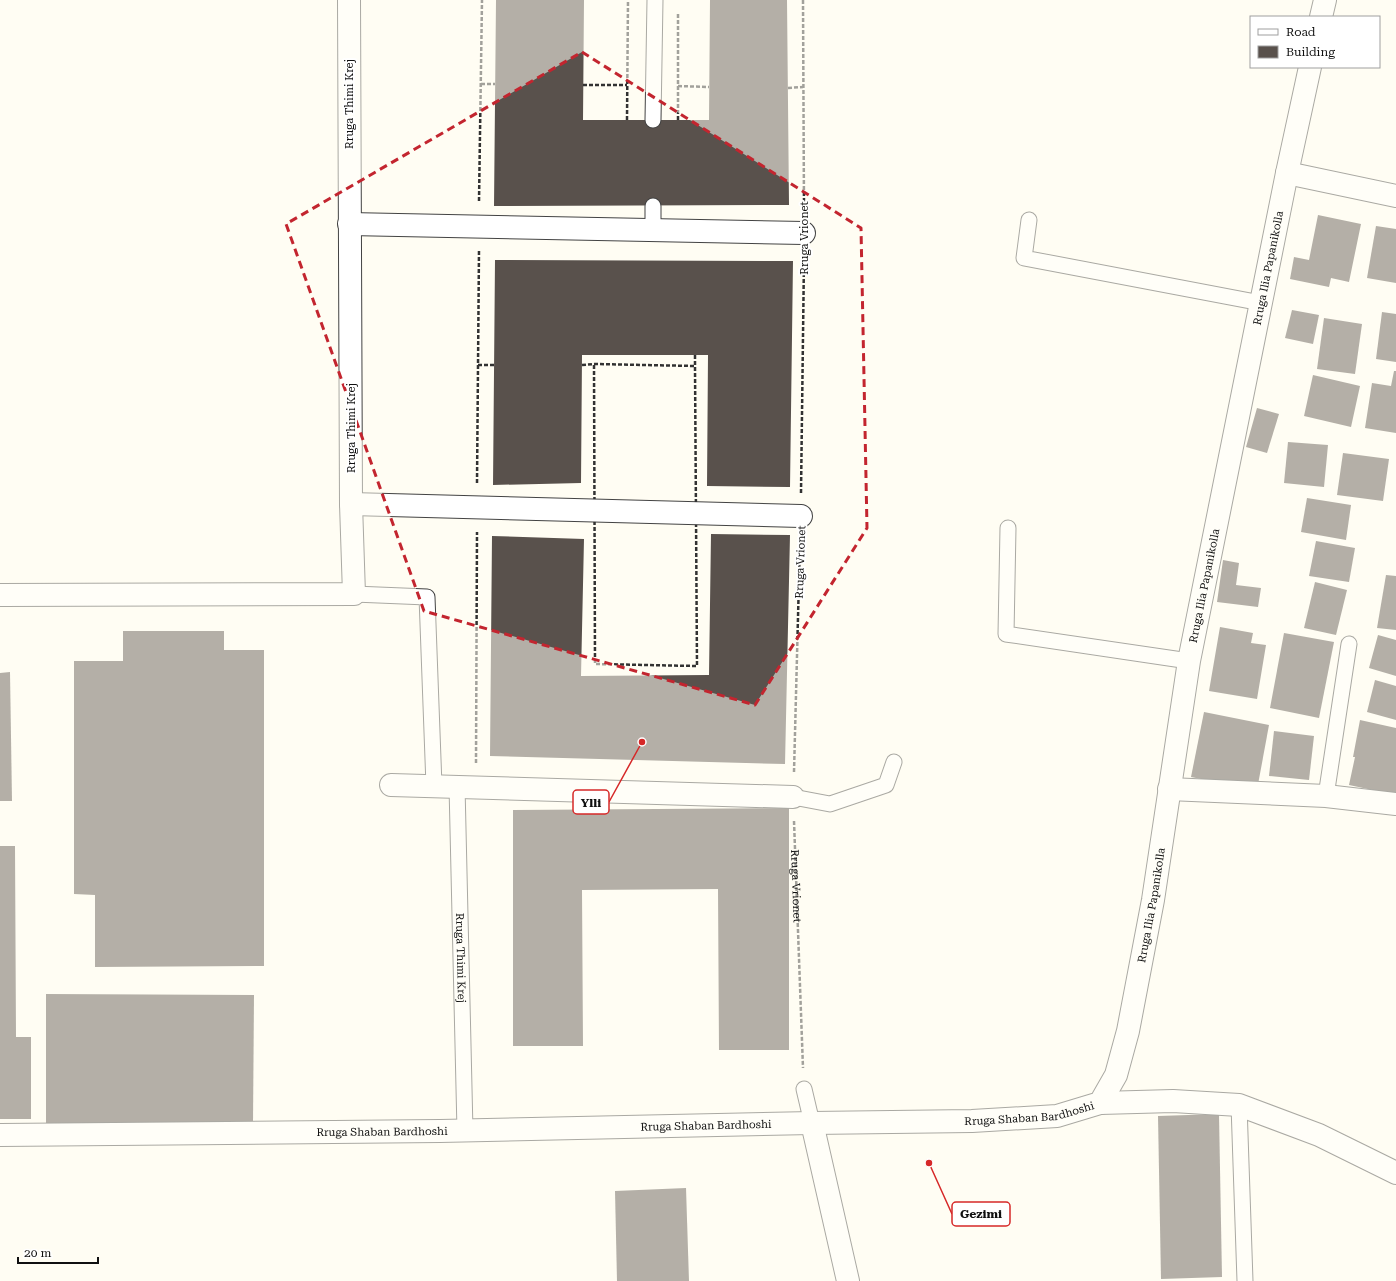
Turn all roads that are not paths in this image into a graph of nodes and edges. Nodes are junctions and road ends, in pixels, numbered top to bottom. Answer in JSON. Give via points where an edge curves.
{"nodes":[{"id":1,"x":349,"y":0,"type":"edge"},
{"id":2,"x":655,"y":0,"type":"edge"},
{"id":3,"x":1325,"y":0,"type":"edge"},
{"id":4,"x":1321,"y":16,"type":"edge"},
{"id":5,"x":1310,"y":68,"type":"edge"},
{"id":6,"x":653,"y":120,"type":"dead end"},
{"id":7,"x":1287,"y":173,"type":"junction"},
{"id":8,"x":1396,"y":196,"type":"edge"},
{"id":9,"x":653,"y":206,"type":"dead end"},
{"id":10,"x":1029,"y":220,"type":"dead end"},
{"id":11,"x":350,"y":224,"type":"junction"},
{"id":12,"x":653,"y":230,"type":"junction"},
{"id":13,"x":804,"y":233,"type":"road end"},
{"id":14,"x":1261,"y":303,"type":"junction"},
{"id":15,"x":351,"y":504,"type":"junction"},
{"id":16,"x":801,"y":516,"type":"road end"},
{"id":17,"x":1008,"y":528,"type":"dead end"},
{"id":18,"x":354,"y":594,"type":"junction"},
{"id":19,"x":0,"y":595,"type":"edge"},
{"id":20,"x":1349,"y":644,"type":"dead end"},
{"id":21,"x":1189,"y":662,"type":"junction"},
{"id":22,"x":894,"y":762,"type":"dead end"},
{"id":23,"x":391,"y":784,"type":"dead end"},
{"id":24,"x":434,"y":786,"type":"junction"},
{"id":25,"x":467,"y":786,"type":"junction"},
{"id":26,"x":1170,"y":789,"type":"junction"},
{"id":27,"x":1326,"y":796,"type":"junction"},
{"id":28,"x":793,"y":797,"type":"joint"},
{"id":29,"x":1396,"y":804,"type":"edge"},
{"id":30,"x":804,"y":1089,"type":"road end"},
{"id":31,"x":1100,"y":1103,"type":"junction"},
{"id":32,"x":1239,"y":1106,"type":"junction"},
{"id":33,"x":812,"y":1122,"type":"junction"},
{"id":34,"x":465,"y":1131,"type":"junction"},
{"id":35,"x":0,"y":1135,"type":"edge"},
{"id":36,"x":1396,"y":1173,"type":"edge"},
{"id":37,"x":848,"y":1281,"type":"edge"},
{"id":38,"x":1245,"y":1281,"type":"edge"}],
"edges":[{"from":1,"to":11,"type":"street","name":"Rruga Thimi Krej"},
{"from":2,"to":6,"type":"lane"},
{"from":3,"to":4,"type":"street"},
{"from":5,"to":7,"type":"street","name":"Rruga Ilia Papanikolla"},
{"from":7,"to":8,"type":"street"},
{"from":7,"to":14,"type":"street","name":"Rruga Ilia Papanikolla"},
{"from":9,"to":12,"type":"lane"},
{"from":10,"to":14,"type":"lane","via":[[1024,258]]},
{"from":11,"to":12,"type":"street"},
{"from":11,"to":15,"type":"street","name":"Rruga Thimi Krej"},
{"from":12,"to":13,"type":"street"},
{"from":14,"to":21,"type":"street","name":"Rruga Ilia Papanikolla"},
{"from":15,"to":16,"type":"street"},
{"from":15,"to":18,"type":"street","name":"Rruga Thimi Krej"},
{"from":17,"to":21,"type":"lane","via":[[1006,634]]},
{"from":18,"to":19,"type":"street"},
{"from":18,"to":24,"type":"lane","via":[[427,598]]},
{"from":20,"to":27,"type":"lane"},
{"from":21,"to":26,"type":"street","name":"Rruga Ilia Papanikolla"},
{"from":22,"to":28,"type":"lane","via":[[886,785],[830,804]]},
{"from":23,"to":24,"type":"street"},
{"from":24,"to":25,"type":"street"},
{"from":25,"to":28,"type":"street"},
{"from":25,"to":34,"type":"lane","name":"Rruga Thimi Krej"},
{"from":26,"to":27,"type":"street"},
{"from":26,"to":31,"type":"street","name":"Rruga Ilia Papanikolla","via":[[1153,900],[1128,1030],[1116,1075]]},
{"from":27,"to":29,"type":"street"},
{"from":30,"to":33,"type":"lane"},
{"from":31,"to":32,"type":"street","name":"Rruga Shaban Bardhoshi","via":[[1173,1101]]},
{"from":31,"to":33,"type":"street","name":"Rruga Shaban Bardhoshi","via":[[1057,1116]]},
{"from":32,"to":36,"type":"street","name":"Rruga Shaban Bardhoshi","via":[[1319,1135]]},
{"from":32,"to":38,"type":"lane"},
{"from":33,"to":34,"type":"street","name":"Rruga Shaban Bardhoshi"},
{"from":33,"to":37,"type":"street"},
{"from":34,"to":35,"type":"street","name":"Rruga Shaban Bardhoshi"}]}
